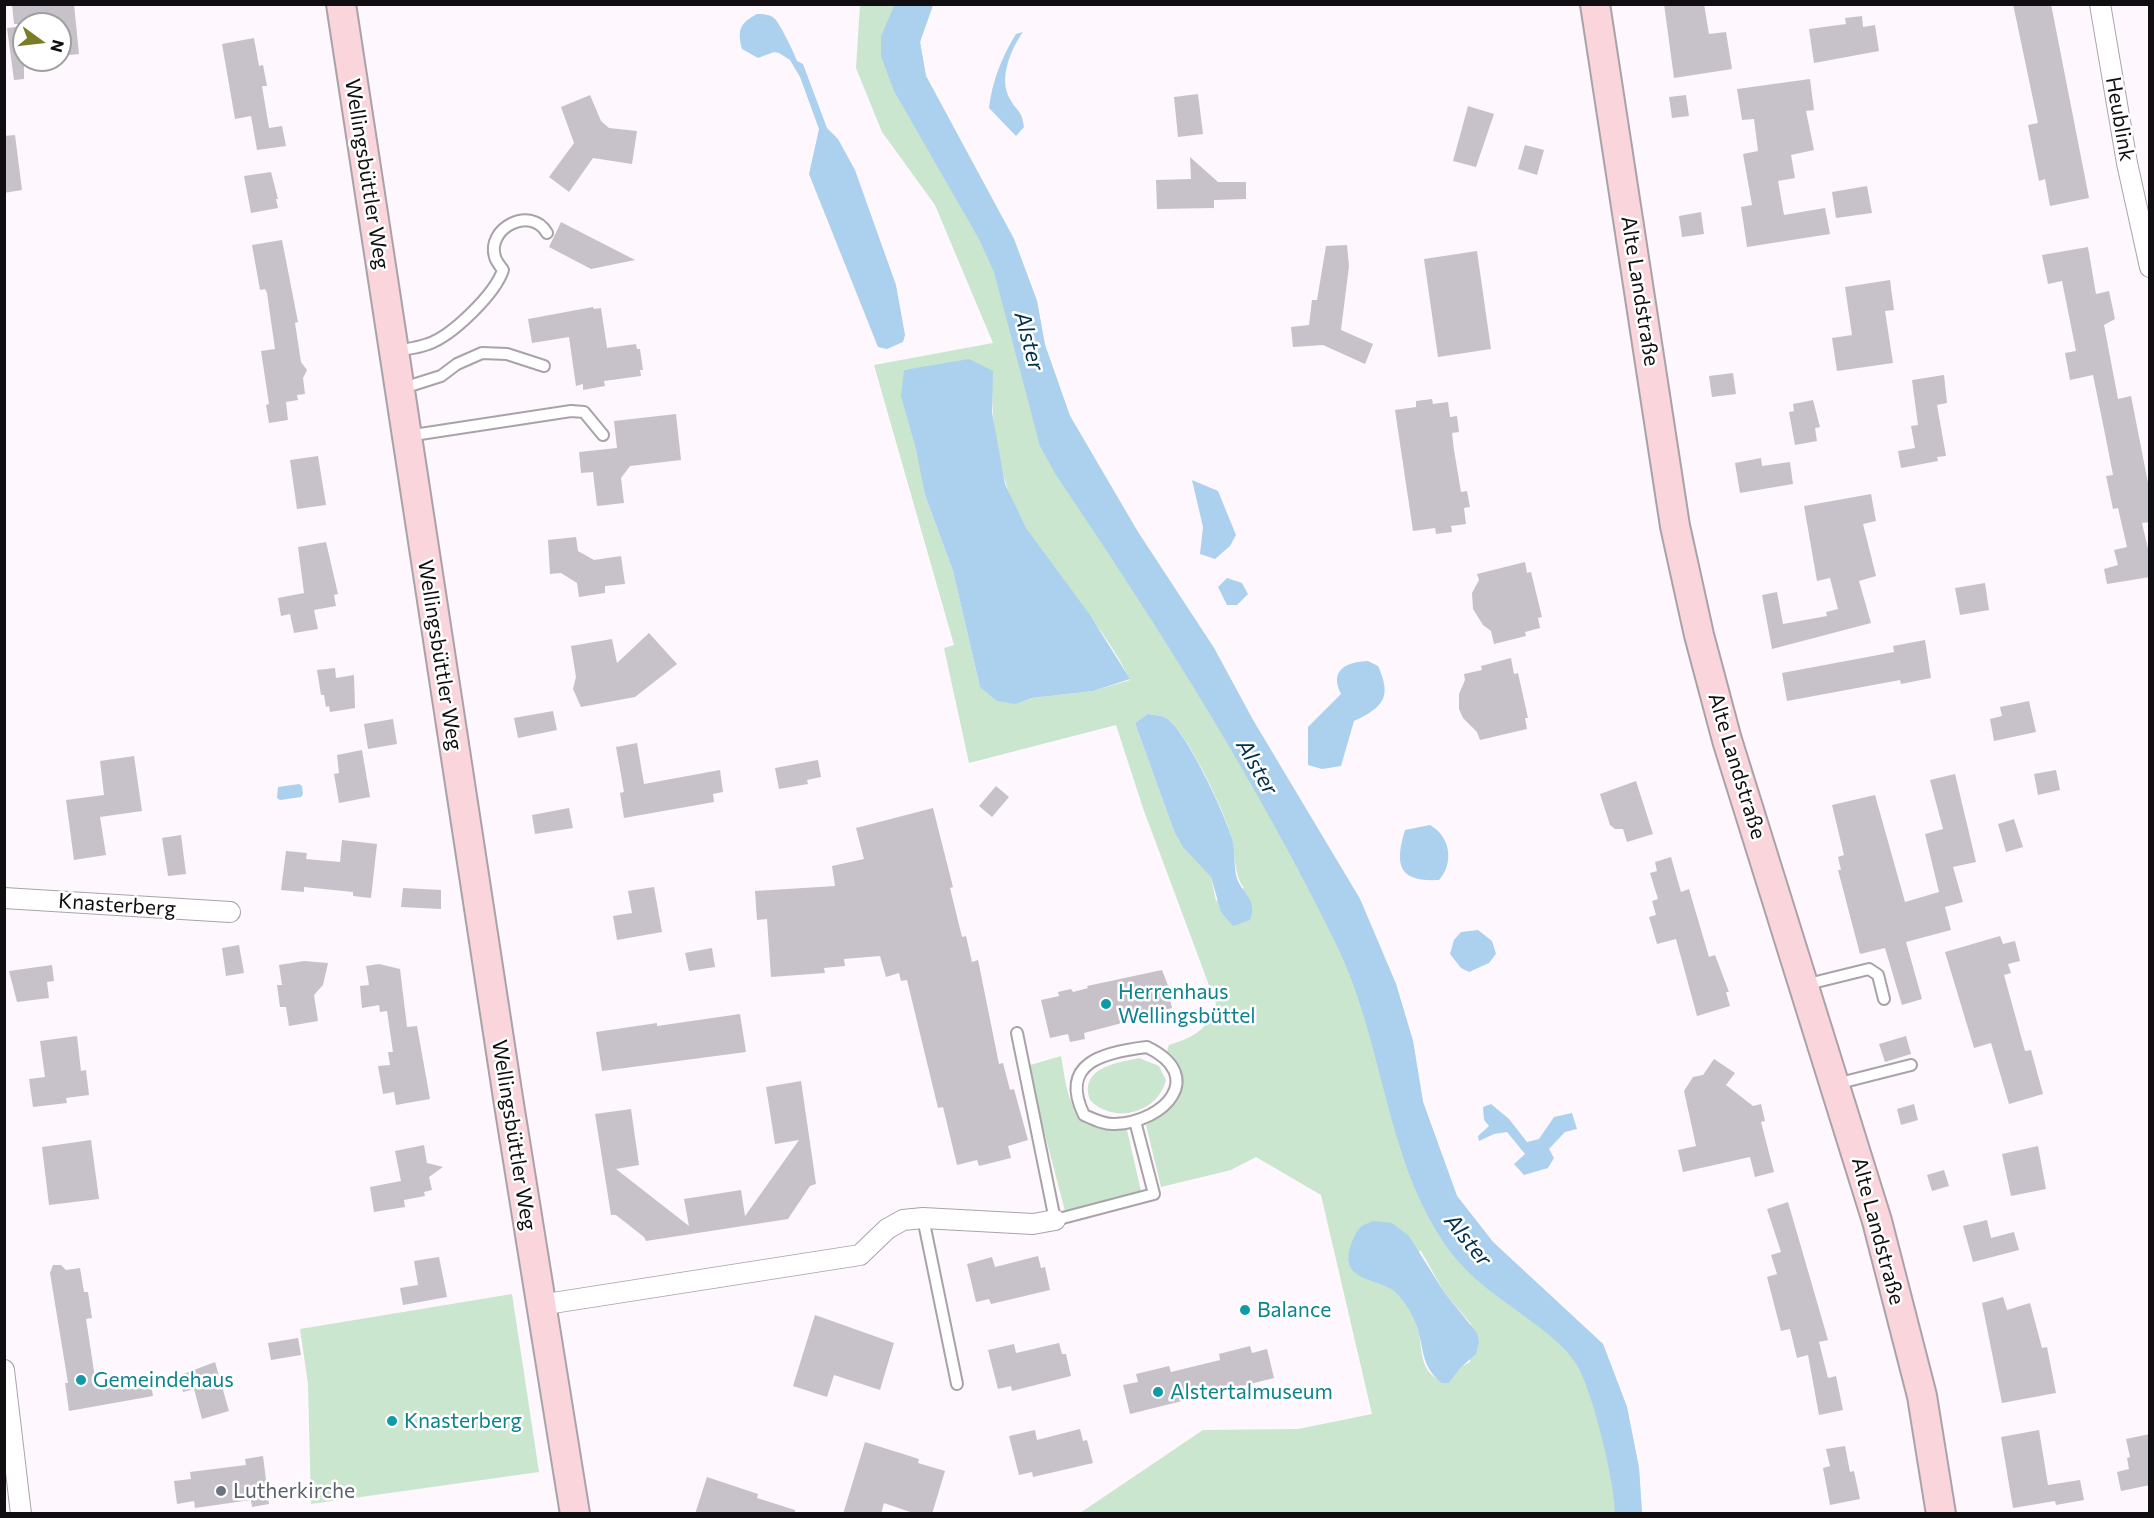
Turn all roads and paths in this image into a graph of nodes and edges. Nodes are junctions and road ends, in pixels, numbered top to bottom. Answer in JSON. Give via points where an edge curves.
{"nodes":[{"id":1,"x":341,"y":4,"type":"edge"},
{"id":2,"x":1595,"y":4,"type":"edge"},
{"id":3,"x":2100,"y":4,"type":"edge"},
{"id":4,"x":2144,"y":217,"type":"edge"},
{"id":5,"x":547,"y":233,"type":"dead end"},
{"id":6,"x":2150,"y":267,"type":"edge"},
{"id":7,"x":394,"y":351,"type":"junction"},
{"id":8,"x":544,"y":366,"type":"dead end"},
{"id":9,"x":400,"y":389,"type":"junction"},
{"id":10,"x":603,"y":435,"type":"dead end"},
{"id":11,"x":407,"y":436,"type":"junction"},
{"id":12,"x":4,"y":898,"type":"edge"},
{"id":13,"x":230,"y":912,"type":"dead end"},
{"id":14,"x":1804,"y":985,"type":"junction"},
{"id":15,"x":1884,"y":999,"type":"dead end"},
{"id":16,"x":1017,"y":1033,"type":"dead end"},
{"id":17,"x":1911,"y":1065,"type":"dead end"},
{"id":18,"x":1835,"y":1084,"type":"junction"},
{"id":19,"x":1135,"y":1120,"type":"junction"},
{"id":20,"x":923,"y":1218,"type":"junction"},
{"id":21,"x":1055,"y":1220,"type":"junction"},
{"id":22,"x":540,"y":1305,"type":"junction"},
{"id":23,"x":4,"y":1370,"type":"edge"},
{"id":24,"x":957,"y":1384,"type":"dead end"},
{"id":25,"x":21,"y":1514,"type":"edge"},
{"id":26,"x":575,"y":1514,"type":"edge"},
{"id":27,"x":1941,"y":1514,"type":"edge"}],
"edges":[{"from":1,"to":7,"type":"main road","name":"Wellingsbüttler Weg"},
{"from":2,"to":14,"type":"main road","name":"Alte Landstraße","via":[[1676,526],[1699,635],[1727,740]]},
{"from":3,"to":4,"type":"street","name":"Heublink"},
{"from":4,"to":6,"type":"street","name":"Heublink"},
{"from":5,"to":7,"type":"lane","via":[[537,221],[529,219],[505,228],[494,245],[495,258],[503,270],[500,280],[481,304],[433,342]]},
{"from":7,"to":9,"type":"main road","name":"Wellingsbüttler Weg"},
{"from":8,"to":9,"type":"lane","via":[[507,354],[482,353],[441,376]]},
{"from":9,"to":11,"type":"main road","name":"Wellingsbüttler Weg"},
{"from":10,"to":11,"type":"lane","via":[[584,412],[571,411]]},
{"from":11,"to":22,"type":"main road","name":"Wellingsbüttler Weg"},
{"from":12,"to":13,"type":"street","name":"Knasterberg"},
{"from":14,"to":15,"type":"lane","via":[[1869,969],[1878,975]]},
{"from":14,"to":18,"type":"main road","name":"Alte Landstraße"},
{"from":16,"to":21,"type":"lane"},
{"from":17,"to":18,"type":"lane"},
{"from":18,"to":27,"type":"main road","name":"Alte Landstraße","via":[[1877,1221],[1922,1396]]},
{"from":19,"to":19,"type":"lane","via":[[1155,1114],[1168,1104],[1176,1090],[1176,1071],[1165,1056],[1147,1047],[1115,1051],[1085,1064],[1075,1082],[1077,1101],[1084,1115],[1114,1124]]},
{"from":19,"to":21,"type":"lane","via":[[1154,1194]]},
{"from":20,"to":21,"type":"street","via":[[1033,1224]]},
{"from":20,"to":22,"type":"street","via":[[903,1220],[887,1229],[860,1255]]},
{"from":20,"to":24,"type":"lane"},
{"from":22,"to":26,"type":"main road","name":"Wellingsbüttler Weg"},
{"from":23,"to":25,"type":"street"}]}
